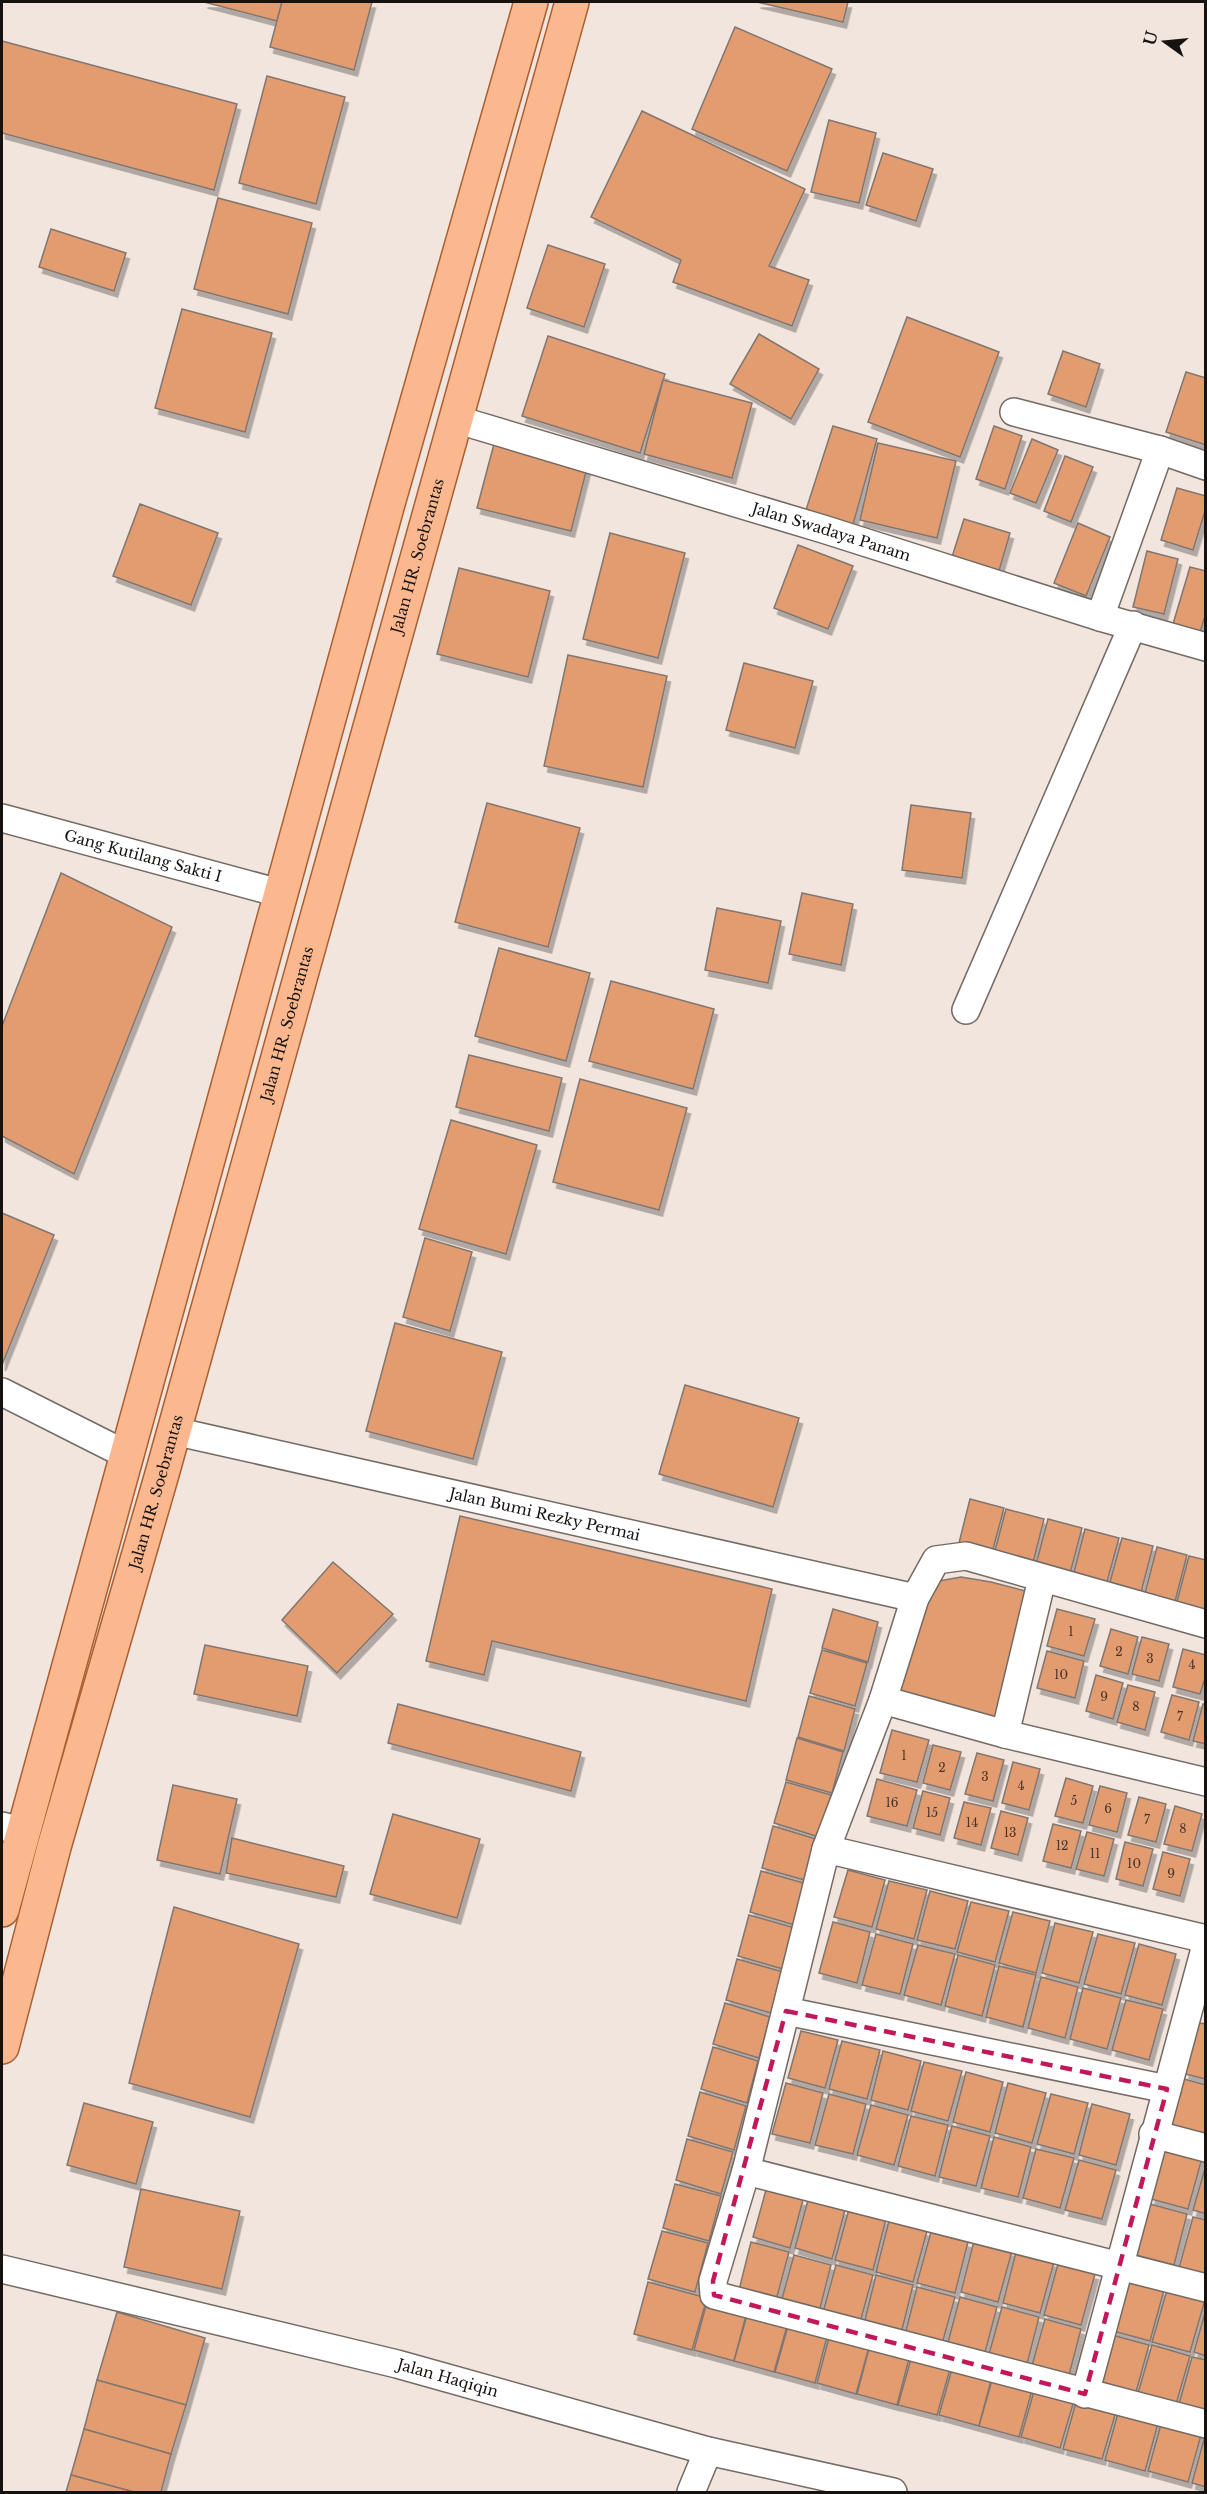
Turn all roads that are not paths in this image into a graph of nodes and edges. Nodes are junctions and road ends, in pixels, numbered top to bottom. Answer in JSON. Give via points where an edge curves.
{"nodes":[{"id":1,"x":531,"y":2,"type":"edge"},
{"id":2,"x":572,"y":2,"type":"edge"},
{"id":3,"x":1014,"y":412,"type":"dead end"},
{"id":4,"x":455,"y":419,"type":"junction"},
{"id":5,"x":1160,"y":450,"type":"junction"},
{"id":6,"x":1206,"y":466,"type":"edge"},
{"id":7,"x":1100,"y":617,"type":"junction"},
{"id":8,"x":1133,"y":625,"type":"junction"},
{"id":9,"x":1206,"y":647,"type":"edge"},
{"id":10,"x":2,"y":818,"type":"edge"},
{"id":11,"x":283,"y":894,"type":"junction"},
{"id":12,"x":966,"y":1010,"type":"dead end"},
{"id":13,"x":210,"y":1154,"type":"junction"},
{"id":14,"x":248,"y":1163,"type":"junction"},
{"id":15,"x":2,"y":1392,"type":"edge"},
{"id":16,"x":174,"y":1431,"type":"junction"},
{"id":17,"x":127,"y":1455,"type":"junction"},
{"id":18,"x":1042,"y":1579,"type":"junction"},
{"id":19,"x":915,"y":1598,"type":"junction"},
{"id":20,"x":1206,"y":1624,"type":"edge"},
{"id":21,"x":883,"y":1700,"type":"junction"},
{"id":22,"x":1005,"y":1734,"type":"junction"},
{"id":23,"x":1206,"y":1782,"type":"edge"},
{"id":24,"x":12,"y":1829,"type":"edge"},
{"id":25,"x":826,"y":1849,"type":"junction"},
{"id":26,"x":2,"y":1910,"type":"edge"},
{"id":27,"x":1206,"y":1939,"type":"edge"},
{"id":28,"x":1206,"y":1945,"type":"edge"},
{"id":29,"x":786,"y":2011,"type":"junction"},
{"id":30,"x":1197,"y":2011,"type":"edge"},
{"id":31,"x":2,"y":2047,"type":"edge"},
{"id":32,"x":1167,"y":2090,"type":"junction"},
{"id":33,"x":1153,"y":2134,"type":"junction"},
{"id":34,"x":1206,"y":2148,"type":"edge"},
{"id":35,"x":746,"y":2170,"type":"junction"},
{"id":36,"x":1119,"y":2266,"type":"junction"},
{"id":37,"x":2,"y":2269,"type":"edge"},
{"id":38,"x":1206,"y":2288,"type":"edge"},
{"id":39,"x":1085,"y":2394,"type":"junction"},
{"id":40,"x":1206,"y":2424,"type":"edge"},
{"id":41,"x":708,"y":2451,"type":"junction"},
{"id":42,"x":877,"y":2490,"type":"edge"},
{"id":43,"x":691,"y":2493,"type":"edge"}],
"edges":[{"from":1,"to":11,"type":"main road","via":[[387,507]]},
{"from":2,"to":4,"type":"main road","name":"Jalan HR. Soebrantas"},
{"from":3,"to":5,"type":"street"},
{"from":4,"to":7,"type":"street","name":"Jalan Swadaya Panam","via":[[824,529]]},
{"from":4,"to":14,"type":"main road","name":"Jalan HR. Soebrantas"},
{"from":5,"to":6,"type":"street"},
{"from":5,"to":7,"type":"street"},
{"from":7,"to":8,"type":"street","name":"Jalan Swadaya Panam"},
{"from":8,"to":9,"type":"street","name":"Jalan Swadaya Panam"},
{"from":8,"to":12,"type":"street"},
{"from":10,"to":11,"type":"street","name":"Gang Kutilang Sakti I"},
{"from":11,"to":13,"type":"main road"},
{"from":13,"to":14,"type":"main road"},
{"from":13,"to":17,"type":"main road"},
{"from":14,"to":16,"type":"main road","name":"Jalan HR. Soebrantas"},
{"from":15,"to":17,"type":"street"},
{"from":16,"to":19,"type":"street","name":"Jalan Bumi Rezky Permai"},
{"from":16,"to":31,"type":"main road","name":"Jalan HR. Soebrantas","via":[[54,1847]]},
{"from":17,"to":24,"type":"main road"},
{"from":18,"to":19,"type":"street","via":[[966,1556],[936,1560]]},
{"from":18,"to":20,"type":"street"},
{"from":18,"to":22,"type":"street"},
{"from":19,"to":21,"type":"street"},
{"from":21,"to":22,"type":"street"},
{"from":21,"to":25,"type":"street"},
{"from":22,"to":23,"type":"street"},
{"from":24,"to":26,"type":"main road"},
{"from":25,"to":27,"type":"street"},
{"from":25,"to":29,"type":"street"},
{"from":28,"to":30,"type":"street"},
{"from":29,"to":32,"type":"street"},
{"from":29,"to":35,"type":"street"},
{"from":30,"to":32,"type":"street"},
{"from":32,"to":33,"type":"street"},
{"from":33,"to":34,"type":"street"},
{"from":33,"to":36,"type":"street"},
{"from":35,"to":36,"type":"street"},
{"from":35,"to":39,"type":"street","via":[[713,2281],[714,2295]]},
{"from":36,"to":38,"type":"street"},
{"from":36,"to":39,"type":"street"},
{"from":37,"to":41,"type":"street","name":"Jalan Haqiqin","via":[[397,2364]]},
{"from":39,"to":40,"type":"street"},
{"from":41,"to":42,"type":"street","name":"Jalan Haqiqin"},
{"from":41,"to":43,"type":"street"}]}
